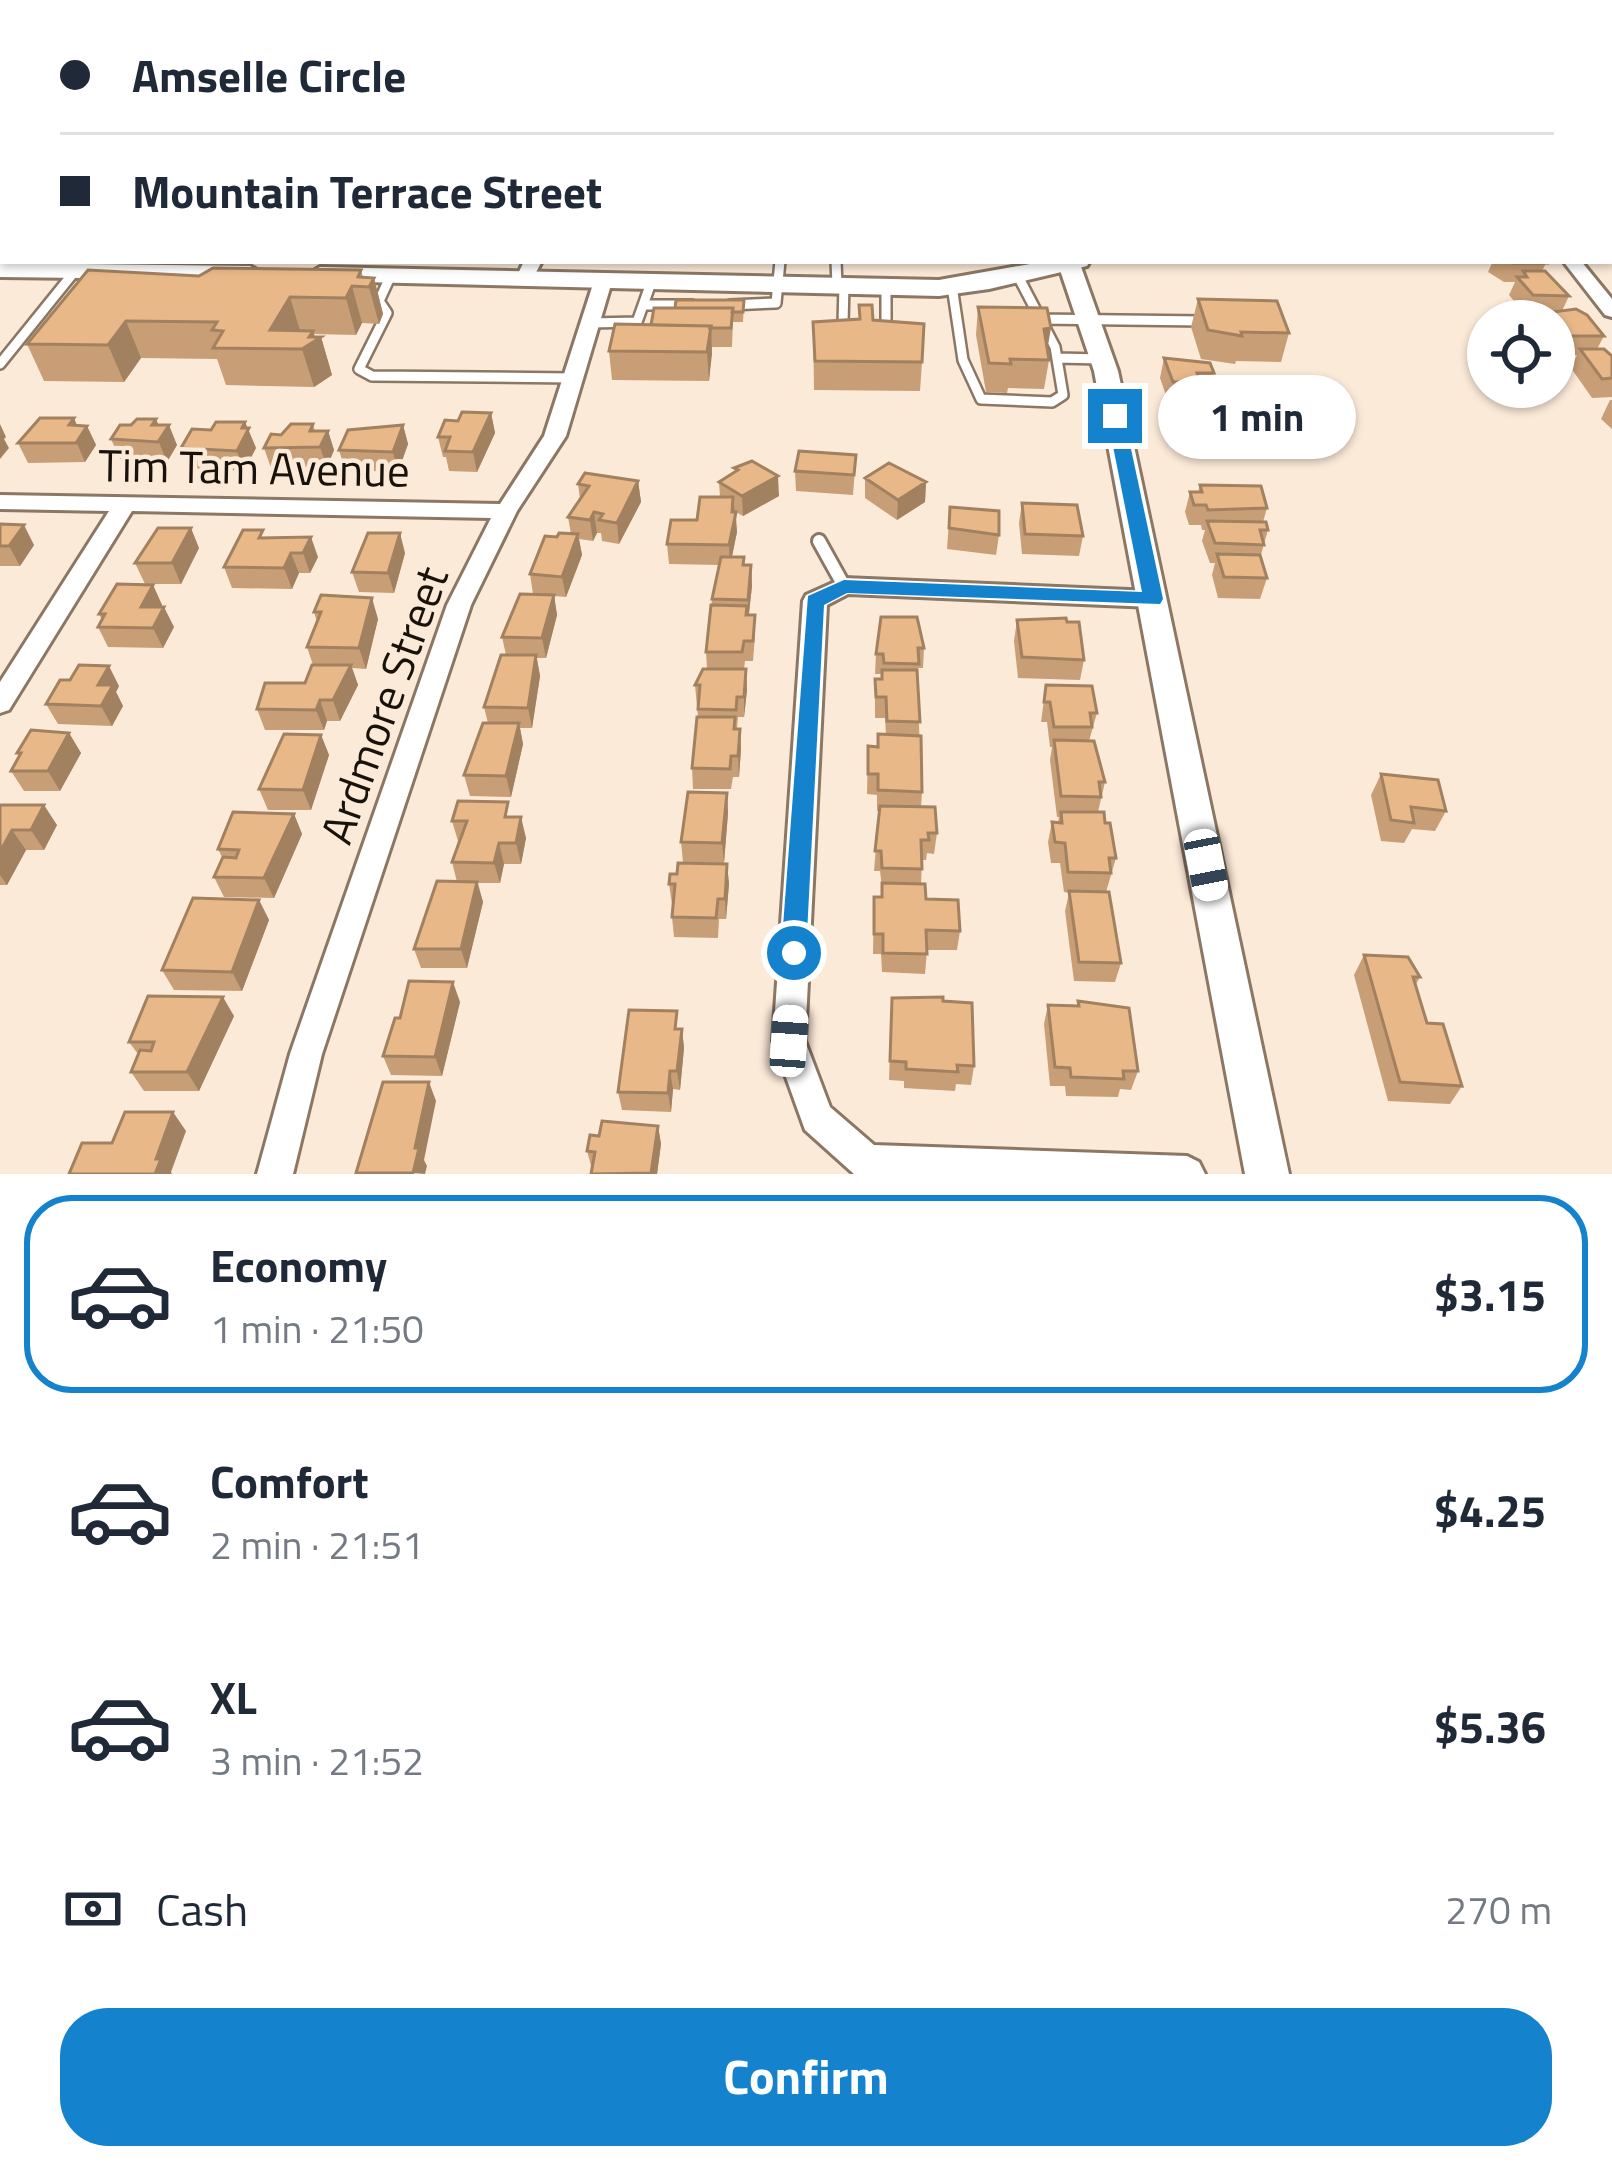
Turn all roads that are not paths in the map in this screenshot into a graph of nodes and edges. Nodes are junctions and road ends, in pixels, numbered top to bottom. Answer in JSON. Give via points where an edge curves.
{"nodes":[{"id":1,"x":1064,"y":264,"type":"edge"},
{"id":2,"x":1073,"y":264,"type":"edge"},
{"id":3,"x":1574,"y":264,"type":"edge"},
{"id":4,"x":308,"y":267,"type":"edge"},
{"id":5,"x":355,"y":268,"type":"edge"},
{"id":6,"x":530,"y":269,"type":"edge"},
{"id":7,"x":0,"y":270,"type":"edge"},
{"id":8,"x":75,"y":271,"type":"junction"},
{"id":9,"x":780,"y":272,"type":"edge"},
{"id":10,"x":391,"y":275,"type":"junction"},
{"id":11,"x":1018,"y":276,"type":"junction"},
{"id":12,"x":839,"y":277,"type":"edge"},
{"id":13,"x":604,"y":278,"type":"junction"},
{"id":14,"x":886,"y":286,"type":"junction"},
{"id":15,"x":952,"y":286,"type":"junction"},
{"id":16,"x":649,"y":292,"type":"junction"},
{"id":17,"x":1612,"y":311,"type":"edge"},
{"id":18,"x":957,"y":319,"type":"junction"},
{"id":19,"x":978,"y":319,"type":"edge"},
{"id":20,"x":1020,"y":319,"type":"edge"},
{"id":21,"x":1040,"y":319,"type":"junction"},
{"id":22,"x":1090,"y":319,"type":"junction"},
{"id":23,"x":1226,"y":321,"type":"edge"},
{"id":24,"x":590,"y":323,"type":"junction"},
{"id":25,"x":856,"y":329,"type":"edge"},
{"id":26,"x":871,"y":329,"type":"edge"},
{"id":27,"x":1057,"y":358,"type":"junction"},
{"id":28,"x":1102,"y":358,"type":"junction"},
{"id":29,"x":0,"y":364,"type":"edge"},
{"id":30,"x":573,"y":378,"type":"junction"},
{"id":31,"x":0,"y":502,"type":"edge"},
{"id":32,"x":125,"y":504,"type":"junction"},
{"id":33,"x":506,"y":511,"type":"junction"},
{"id":34,"x":819,"y":541,"type":"dead end"},
{"id":35,"x":844,"y":586,"type":"junction"},
{"id":36,"x":1154,"y":599,"type":"junction"},
{"id":37,"x":0,"y":703,"type":"edge"},
{"id":38,"x":275,"y":1174,"type":"edge"},
{"id":39,"x":1187,"y":1174,"type":"edge"},
{"id":40,"x":1267,"y":1174,"type":"edge"}],
"edges":[{"from":1,"to":11,"type":"main road"},
{"from":2,"to":22,"type":"street"},
{"from":3,"to":17,"type":"street"},
{"from":4,"to":5,"type":"main road"},
{"from":4,"to":8,"type":"main road"},
{"from":5,"to":10,"type":"main road"},
{"from":6,"to":10,"type":"main road"},
{"from":6,"to":13,"type":"main road"},
{"from":7,"to":8,"type":"main road"},
{"from":8,"to":29,"type":"lane"},
{"from":9,"to":12,"type":"main road"},
{"from":9,"to":16,"type":"main road"},
{"from":10,"to":30,"type":"lane","via":[[379,301],[387,313],[359,369],[372,376]]},
{"from":11,"to":15,"type":"main road"},
{"from":11,"to":21,"type":"lane"},
{"from":12,"to":14,"type":"main road"},
{"from":12,"to":25,"type":"lane","via":[[843,324]]},
{"from":13,"to":16,"type":"main road"},
{"from":13,"to":24,"type":"street","name":"Ardmore Street"},
{"from":14,"to":15,"type":"main road"},
{"from":14,"to":26,"type":"lane","via":[[885,326]]},
{"from":15,"to":18,"type":"lane"},
{"from":16,"to":24,"type":"lane","via":[[637,322]]},
{"from":18,"to":19,"type":"lane"},
{"from":18,"to":27,"type":"lane","via":[[971,387],[981,399],[1052,402],[1063,394]]},
{"from":20,"to":21,"type":"lane"},
{"from":21,"to":22,"type":"lane"},
{"from":21,"to":27,"type":"lane"},
{"from":22,"to":23,"type":"lane"},
{"from":22,"to":28,"type":"street"},
{"from":24,"to":30,"type":"street","name":"Ardmore Street"},
{"from":27,"to":28,"type":"lane"},
{"from":28,"to":36,"type":"street"},
{"from":30,"to":33,"type":"street","name":"Ardmore Street","via":[[555,436]]},
{"from":31,"to":32,"type":"street","name":"Tim Tam Avenue"},
{"from":32,"to":33,"type":"street","name":"Tim Tam Avenue"},
{"from":32,"to":37,"type":"street"},
{"from":33,"to":38,"type":"street","name":"Ardmore Street","via":[[458,605],[306,1054]]},
{"from":34,"to":35,"type":"lane"},
{"from":35,"to":36,"type":"street"},
{"from":35,"to":39,"type":"street","via":[[814,601],[789,1041],[817,1118],[867,1162]]},
{"from":36,"to":40,"type":"street"}]}
